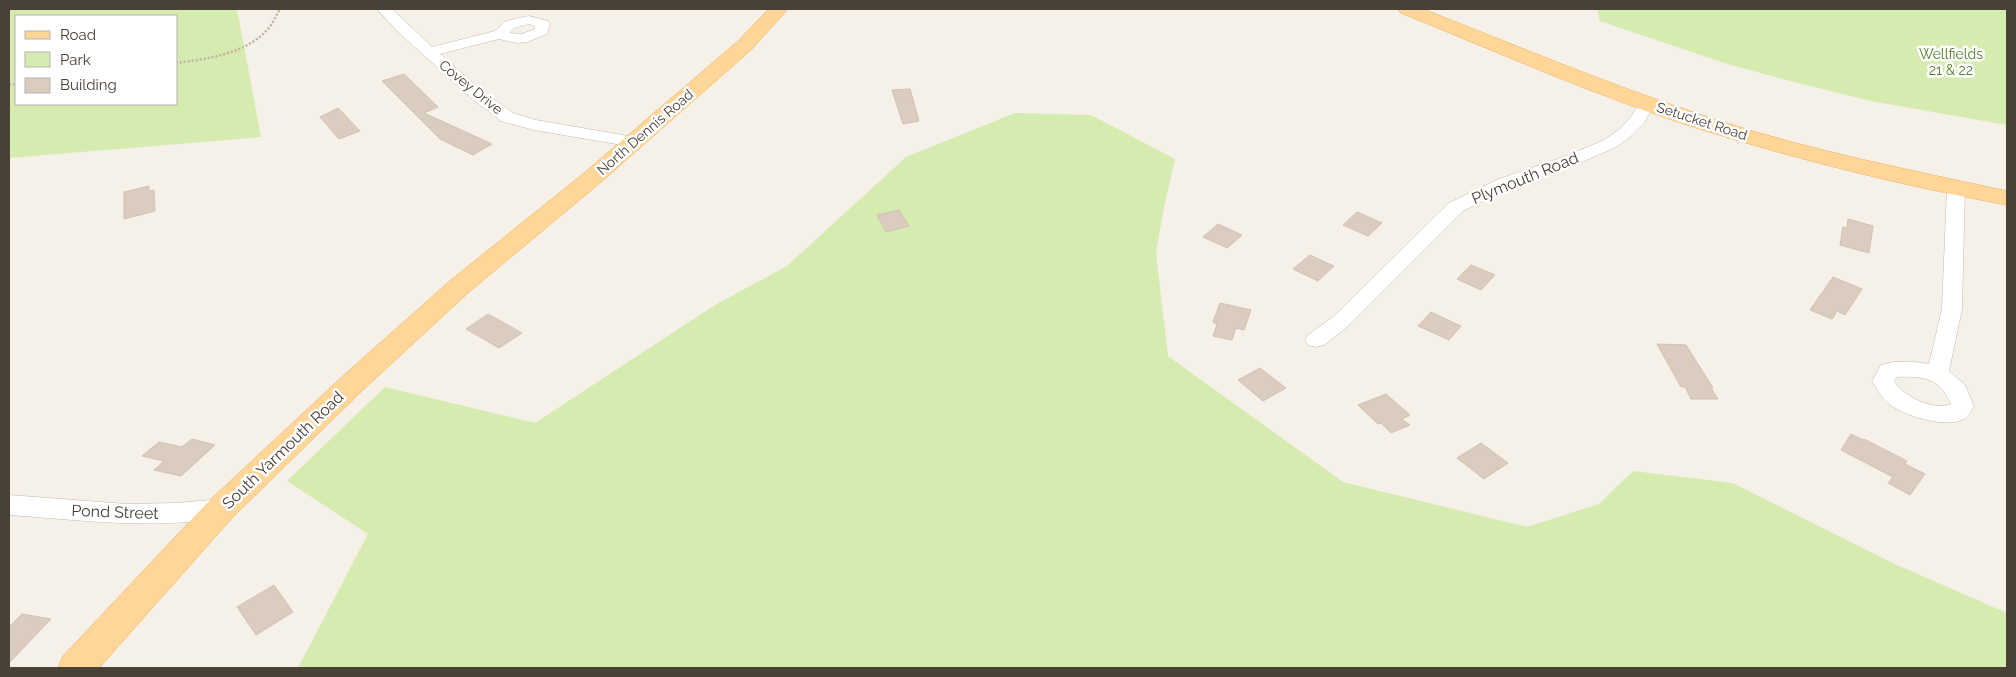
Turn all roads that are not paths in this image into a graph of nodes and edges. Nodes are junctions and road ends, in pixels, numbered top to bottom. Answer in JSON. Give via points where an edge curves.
{"nodes":[{"id":1,"x":384,"y":9,"type":"edge"},
{"id":2,"x":779,"y":9,"type":"edge"},
{"id":3,"x":1407,"y":9,"type":"edge"},
{"id":4,"x":500,"y":34,"type":"dead end"},
{"id":5,"x":429,"y":52,"type":"junction"},
{"id":6,"x":1647,"y":103,"type":"junction"},
{"id":7,"x":634,"y":142,"type":"junction"},
{"id":8,"x":1956,"y":187,"type":"junction"},
{"id":9,"x":2007,"y":198,"type":"edge"},
{"id":10,"x":505,"y":248,"type":"joint"},
{"id":11,"x":1316,"y":340,"type":"dead end"},
{"id":12,"x":1938,"y":374,"type":"dead end"},
{"id":13,"x":9,"y":505,"type":"edge"},
{"id":14,"x":221,"y":510,"type":"junction"},
{"id":15,"x":76,"y":668,"type":"edge"}],
"edges":[{"from":1,"to":5,"type":"street","name":"Covey Drive"},
{"from":2,"to":7,"type":"main road","name":"North Dennis Road","via":[[744,45]]},
{"from":3,"to":6,"type":"main road","name":"Setucket Road"},
{"from":4,"to":5,"type":"street"},
{"from":5,"to":7,"type":"street","name":"Covey Drive","via":[[507,117],[534,125]]},
{"from":6,"to":8,"type":"main road","name":"Setucket Road","via":[[1798,151]]},
{"from":6,"to":11,"type":"street","name":"Plymouth Road","via":[[1634,126],[1606,146],[1522,176],[1456,207],[1346,315]]},
{"from":7,"to":10,"type":"main road","name":"North Dennis Road"},
{"from":8,"to":9,"type":"main road","name":"Setucket Road"},
{"from":8,"to":12,"type":"street","via":[[1952,309]]},
{"from":10,"to":14,"type":"main road","name":"South Yarmouth Road","via":[[354,382]]},
{"from":13,"to":14,"type":"street","name":"Pond Street","via":[[127,514]]},
{"from":14,"to":15,"type":"main road","name":"South Yarmouth Road"}]}
